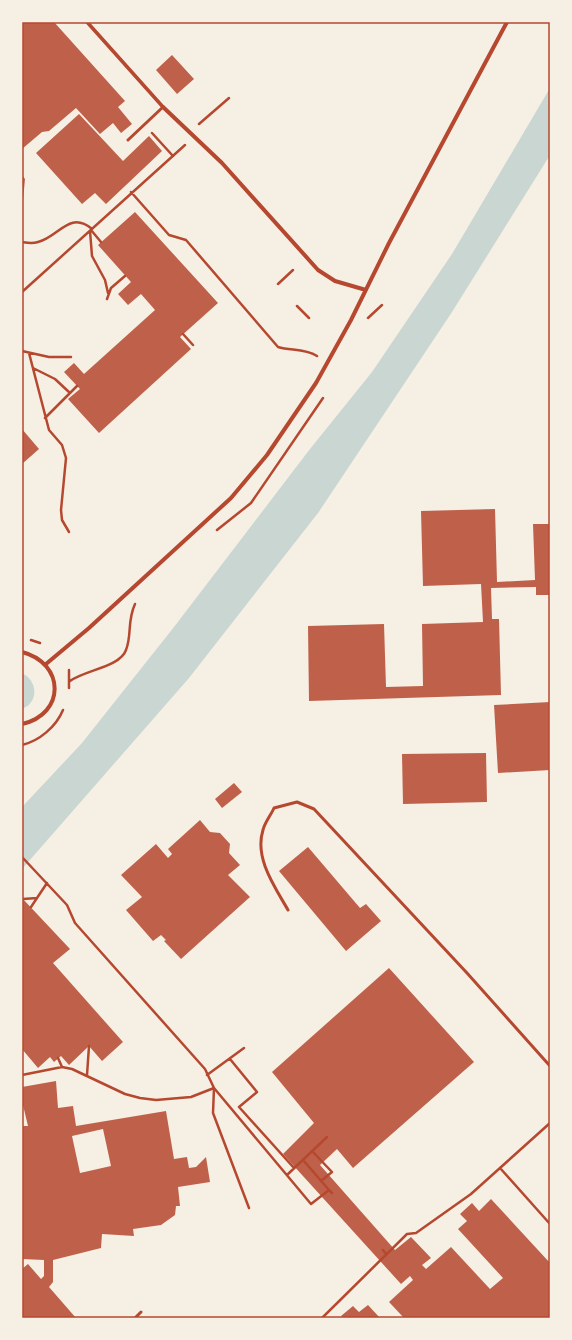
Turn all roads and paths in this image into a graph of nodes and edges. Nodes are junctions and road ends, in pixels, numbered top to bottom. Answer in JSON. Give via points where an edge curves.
{"nodes":[{"id":1,"x":87,"y":22,"type":"edge"},
{"id":2,"x":507,"y":22,"type":"edge"},
{"id":3,"x":229,"y":98,"type":"dead end"},
{"id":4,"x":163,"y":107,"type":"junction"},
{"id":5,"x":199,"y":124,"type":"dead end"},
{"id":6,"x":149,"y":130,"type":"dead end"},
{"id":7,"x":128,"y":140,"type":"dead end"},
{"id":8,"x":189,"y":142,"type":"dead end"},
{"id":9,"x":173,"y":156,"type":"junction"},
{"id":10,"x":132,"y":192,"type":"junction"},
{"id":11,"x":91,"y":230,"type":"junction"},
{"id":12,"x":22,"y":242,"type":"edge"},
{"id":13,"x":101,"y":242,"type":"dead end"},
{"id":14,"x":293,"y":270,"type":"dead end"},
{"id":15,"x":125,"y":276,"type":"dead end"},
{"id":16,"x":278,"y":284,"type":"dead end"},
{"id":17,"x":366,"y":290,"type":"junction"},
{"id":18,"x":22,"y":292,"type":"edge"},
{"id":19,"x":108,"y":293,"type":"junction"},
{"id":20,"x":107,"y":299,"type":"dead end"},
{"id":21,"x":297,"y":306,"type":"dead end"},
{"id":22,"x":309,"y":318,"type":"dead end"},
{"id":23,"x":183,"y":334,"type":"dead end"},
{"id":24,"x":193,"y":345,"type":"dead end"},
{"id":25,"x":22,"y":351,"type":"edge"},
{"id":26,"x":29,"y":353,"type":"junction"},
{"id":27,"x":71,"y":356,"type":"dead end"},
{"id":28,"x":317,"y":356,"type":"dead end"},
{"id":29,"x":32,"y":368,"type":"junction"},
{"id":30,"x":78,"y":386,"type":"dead end"},
{"id":31,"x":70,"y":393,"type":"junction"},
{"id":32,"x":45,"y":418,"type":"junction"},
{"id":33,"x":69,"y":532,"type":"dead end"},
{"id":34,"x":22,"y":652,"type":"edge"},
{"id":35,"x":46,"y":664,"type":"junction"},
{"id":36,"x":22,"y":724,"type":"edge"},
{"id":37,"x":22,"y":857,"type":"edge"},
{"id":38,"x":47,"y":883,"type":"junction"},
{"id":39,"x":38,"y":898,"type":"junction"},
{"id":40,"x":23,"y":899,"type":"dead end"},
{"id":41,"x":31,"y":907,"type":"dead end"},
{"id":42,"x":288,"y":910,"type":"dead end"},
{"id":43,"x":89,"y":1046,"type":"dead end"},
{"id":44,"x":244,"y":1048,"type":"dead end"},
{"id":45,"x":58,"y":1058,"type":"dead end"},
{"id":46,"x":230,"y":1059,"type":"junction"},
{"id":47,"x":550,"y":1066,"type":"edge"},
{"id":48,"x":62,"y":1067,"type":"junction"},
{"id":49,"x":22,"y":1075,"type":"edge"},
{"id":50,"x":86,"y":1075,"type":"junction"},
{"id":51,"x":207,"y":1075,"type":"junction"},
{"id":52,"x":214,"y":1088,"type":"junction"},
{"id":53,"x":550,"y":1123,"type":"edge"},
{"id":54,"x":327,"y":1137,"type":"dead end"},
{"id":55,"x":312,"y":1151,"type":"junction"},
{"id":56,"x":303,"y":1160,"type":"junction"},
{"id":57,"x":294,"y":1168,"type":"junction"},
{"id":58,"x":500,"y":1168,"type":"junction"},
{"id":59,"x":287,"y":1175,"type":"junction"},
{"id":60,"x":321,"y":1181,"type":"junction"},
{"id":61,"x":329,"y":1190,"type":"junction"},
{"id":62,"x":332,"y":1193,"type":"dead end"},
{"id":63,"x":250,"y":1208,"type":"dead end"},
{"id":64,"x":550,"y":1224,"type":"edge"},
{"id":65,"x":383,"y":1250,"type":"dead end"},
{"id":66,"x":386,"y":1254,"type":"junction"},
{"id":67,"x":141,"y":1312,"type":"dead end"},
{"id":68,"x":135,"y":1318,"type":"edge"},
{"id":69,"x":322,"y":1318,"type":"edge"}],
"edges":[{"from":1,"to":4,"type":"street"},
{"from":2,"to":17,"type":"street"},
{"from":3,"to":5,"type":"path"},
{"from":4,"to":7,"type":"lane"},
{"from":4,"to":17,"type":"street","via":[[222,164],[318,270],[335,281]]},
{"from":6,"to":9,"type":"path"},
{"from":8,"to":9,"type":"path"},
{"from":9,"to":10,"type":"path"},
{"from":10,"to":11,"type":"path"},
{"from":10,"to":28,"type":"path","via":[[169,234],[186,240],[278,346],[287,350],[309,351]]},
{"from":11,"to":12,"type":"path","via":[[77,221],[40,242]]},
{"from":11,"to":13,"type":"path"},
{"from":11,"to":18,"type":"path"},
{"from":11,"to":19,"type":"path","via":[[92,256],[105,280]]},
{"from":14,"to":16,"type":"path"},
{"from":15,"to":19,"type":"path"},
{"from":17,"to":35,"type":"street","via":[[313,389],[267,455],[231,498]]},
{"from":19,"to":20,"type":"path"},
{"from":21,"to":22,"type":"path"},
{"from":23,"to":24,"type":"path"},
{"from":25,"to":26,"type":"path"},
{"from":26,"to":27,"type":"path","via":[[49,357]]},
{"from":26,"to":29,"type":"path"},
{"from":29,"to":31,"type":"path","via":[[55,379]]},
{"from":29,"to":32,"type":"path"},
{"from":30,"to":31,"type":"path"},
{"from":31,"to":32,"type":"path"},
{"from":32,"to":33,"type":"path","via":[[49,430],[62,445],[66,458],[61,510],[62,520]]},
{"from":34,"to":35,"type":"street","via":[[34,655]]},
{"from":35,"to":36,"type":"street","via":[[55,683],[50,706],[33,722]]},
{"from":37,"to":38,"type":"path"},
{"from":38,"to":39,"type":"path"},
{"from":38,"to":51,"type":"path","via":[[66,905],[75,923]]},
{"from":39,"to":40,"type":"path"},
{"from":39,"to":41,"type":"path"},
{"from":42,"to":47,"type":"lane","via":[[267,873],[262,852],[263,830],[274,808],[297,802],[314,809]]},
{"from":43,"to":50,"type":"path"},
{"from":44,"to":46,"type":"path"},
{"from":45,"to":48,"type":"path"},
{"from":46,"to":51,"type":"path"},
{"from":46,"to":57,"type":"path","via":[[257,1092],[239,1107]]},
{"from":48,"to":49,"type":"path"},
{"from":48,"to":50,"type":"path"},
{"from":50,"to":52,"type":"path","via":[[125,1094],[156,1100],[191,1097]]},
{"from":51,"to":52,"type":"path"},
{"from":52,"to":59,"type":"path"},
{"from":52,"to":63,"type":"path","via":[[213,1113]]},
{"from":53,"to":58,"type":"path"},
{"from":54,"to":55,"type":"path"},
{"from":55,"to":56,"type":"path"},
{"from":55,"to":60,"type":"path","via":[[332,1172]]},
{"from":56,"to":57,"type":"path"},
{"from":56,"to":60,"type":"path"},
{"from":57,"to":59,"type":"path"},
{"from":58,"to":64,"type":"path"},
{"from":58,"to":66,"type":"path","via":[[441,1216],[416,1233],[407,1234]]},
{"from":59,"to":61,"type":"path","via":[[311,1204]]},
{"from":60,"to":61,"type":"path"},
{"from":61,"to":62,"type":"path"},
{"from":65,"to":66,"type":"path"},
{"from":66,"to":69,"type":"path"},
{"from":67,"to":68,"type":"lane"}]}
